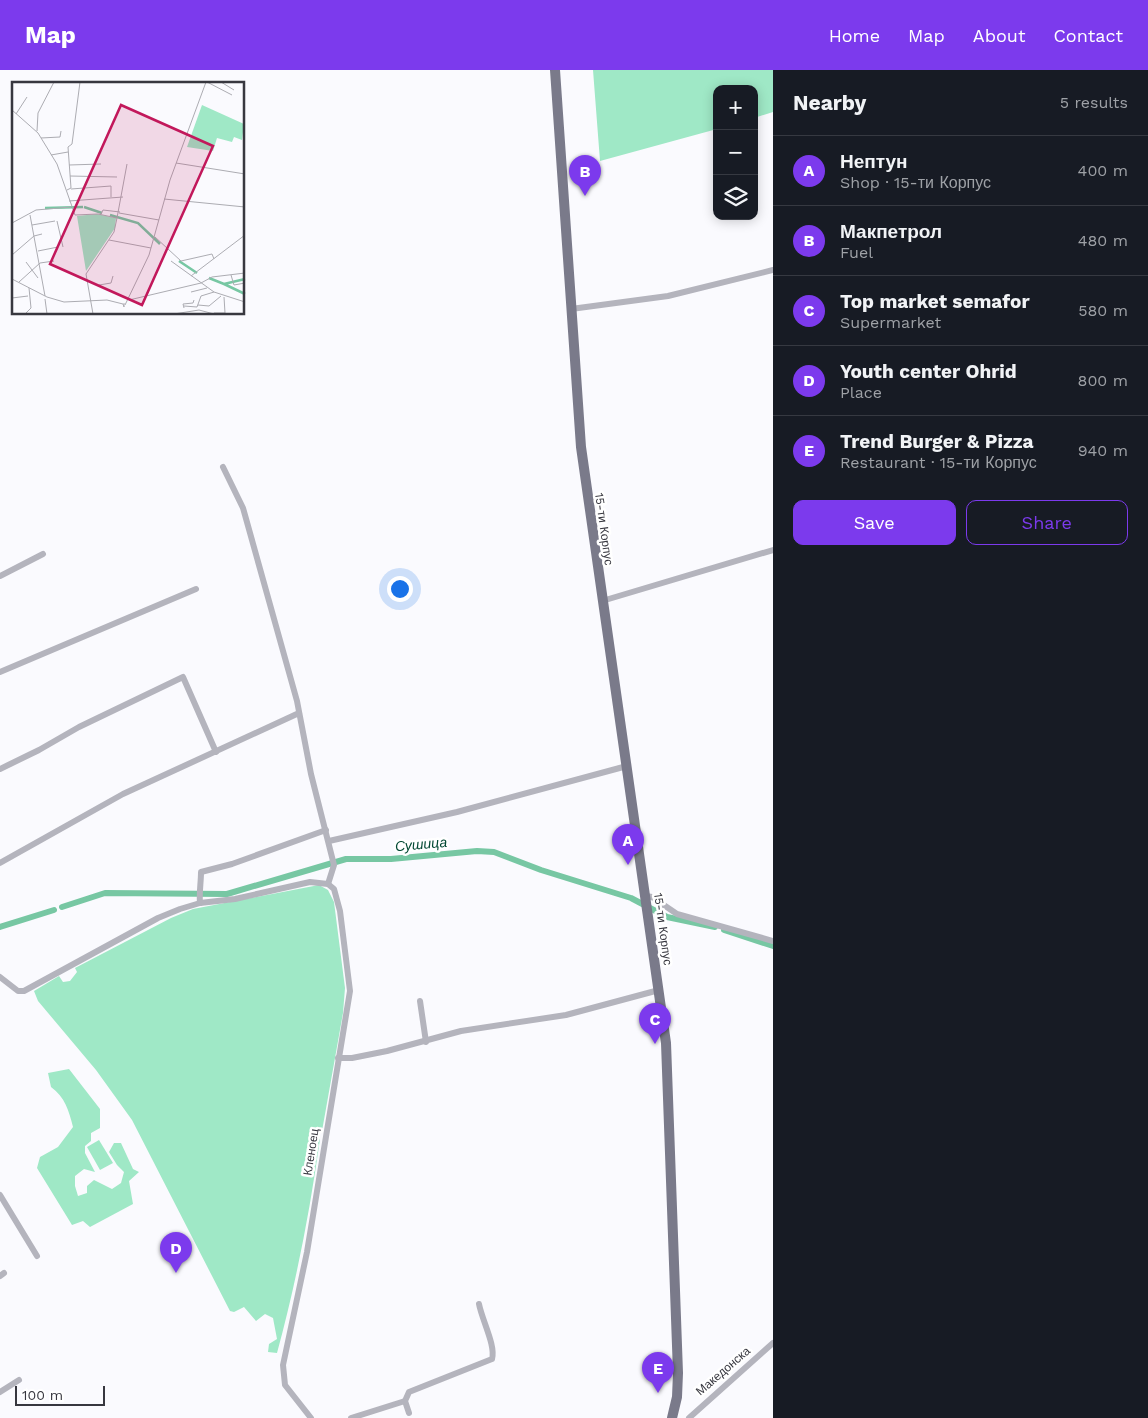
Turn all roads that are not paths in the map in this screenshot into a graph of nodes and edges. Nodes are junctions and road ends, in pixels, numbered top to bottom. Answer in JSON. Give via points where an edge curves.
{"nodes":[{"id":1,"x":555,"y":70,"type":"edge"},
{"id":2,"x":773,"y":270,"type":"edge"},
{"id":3,"x":571,"y":308,"type":"junction"},
{"id":4,"x":223,"y":467,"type":"dead end"},
{"id":5,"x":773,"y":550,"type":"edge"},
{"id":6,"x":43,"y":554,"type":"dead end"},
{"id":7,"x":0,"y":576,"type":"edge"},
{"id":8,"x":196,"y":588,"type":"dead end"},
{"id":9,"x":602,"y":601,"type":"junction"},
{"id":10,"x":0,"y":672,"type":"edge"},
{"id":11,"x":299,"y":713,"type":"junction"},
{"id":12,"x":216,"y":752,"type":"junction"},
{"id":13,"x":627,"y":766,"type":"junction"},
{"id":14,"x":0,"y":769,"type":"edge"},
{"id":15,"x":326,"y":830,"type":"junction"},
{"id":16,"x":329,"y":841,"type":"junction"},
{"id":17,"x":0,"y":862,"type":"edge"},
{"id":18,"x":328,"y":884,"type":"junction"},
{"id":19,"x":199,"y":896,"type":"junction"},
{"id":20,"x":646,"y":898,"type":"junction"},
{"id":21,"x":773,"y":941,"type":"edge"},
{"id":22,"x":0,"y":978,"type":"edge"},
{"id":23,"x":659,"y":990,"type":"junction"},
{"id":24,"x":420,"y":1000,"type":"dead end"},
{"id":25,"x":426,"y":1042,"type":"junction"},
{"id":26,"x":338,"y":1058,"type":"junction"},
{"id":27,"x":0,"y":1195,"type":"edge"},
{"id":28,"x":38,"y":1256,"type":"dead end"},
{"id":29,"x":479,"y":1304,"type":"dead end"},
{"id":30,"x":773,"y":1343,"type":"edge"},
{"id":31,"x":19,"y":1380,"type":"dead end"},
{"id":32,"x":0,"y":1392,"type":"edge"},
{"id":33,"x":405,"y":1401,"type":"junction"},
{"id":34,"x":409,"y":1413,"type":"dead end"},
{"id":35,"x":311,"y":1418,"type":"edge"},
{"id":36,"x":351,"y":1418,"type":"edge"},
{"id":37,"x":672,"y":1418,"type":"edge"},
{"id":38,"x":688,"y":1418,"type":"edge"}],
"edges":[{"from":1,"to":3,"type":"main road","name":"15-ти Корпус"},
{"from":2,"to":3,"type":"street","via":[[668,296]]},
{"from":3,"to":9,"type":"main road","name":"15-ти Корпус","via":[[581,447]]},
{"from":4,"to":11,"type":"street","via":[[243,508]]},
{"from":5,"to":9,"type":"street"},
{"from":6,"to":7,"type":"street"},
{"from":8,"to":10,"type":"street"},
{"from":9,"to":13,"type":"main road","name":"15-ти Корпус"},
{"from":11,"to":12,"type":"street"},
{"from":11,"to":15,"type":"street"},
{"from":12,"to":14,"type":"street","via":[[183,677],[79,726]]},
{"from":12,"to":17,"type":"street","via":[[123,794]]},
{"from":13,"to":16,"type":"street","via":[[457,812]]},
{"from":13,"to":20,"type":"main road","name":"15-ти Корпус"},
{"from":15,"to":16,"type":"street"},
{"from":15,"to":19,"type":"street","via":[[201,872]]},
{"from":16,"to":18,"type":"street","via":[[334,865]]},
{"from":18,"to":19,"type":"street","via":[[310,882],[235,899]]},
{"from":18,"to":26,"type":"street","name":"Кленоец","via":[[338,898],[350,982]]},
{"from":19,"to":22,"type":"street","via":[[24,991]]},
{"from":20,"to":21,"type":"street","via":[[652,897],[678,914]]},
{"from":20,"to":23,"type":"main road","name":"15-ти Корпус"},
{"from":23,"to":25,"type":"street","via":[[573,1013],[461,1032]]},
{"from":23,"to":37,"type":"main road","name":"15-ти Корпус","via":[[666,1043],[678,1373]]},
{"from":24,"to":25,"type":"street"},
{"from":25,"to":26,"type":"street","via":[[352,1058]]},
{"from":26,"to":35,"type":"street","name":"Кленоец","via":[[307,1252],[284,1357],[285,1385]]},
{"from":27,"to":28,"type":"street"},
{"from":29,"to":33,"type":"street","via":[[493,1344],[492,1359],[412,1390]]},
{"from":30,"to":38,"type":"street","name":"Македонска"},
{"from":31,"to":32,"type":"street"},
{"from":33,"to":34,"type":"street"},
{"from":33,"to":36,"type":"street"}]}
